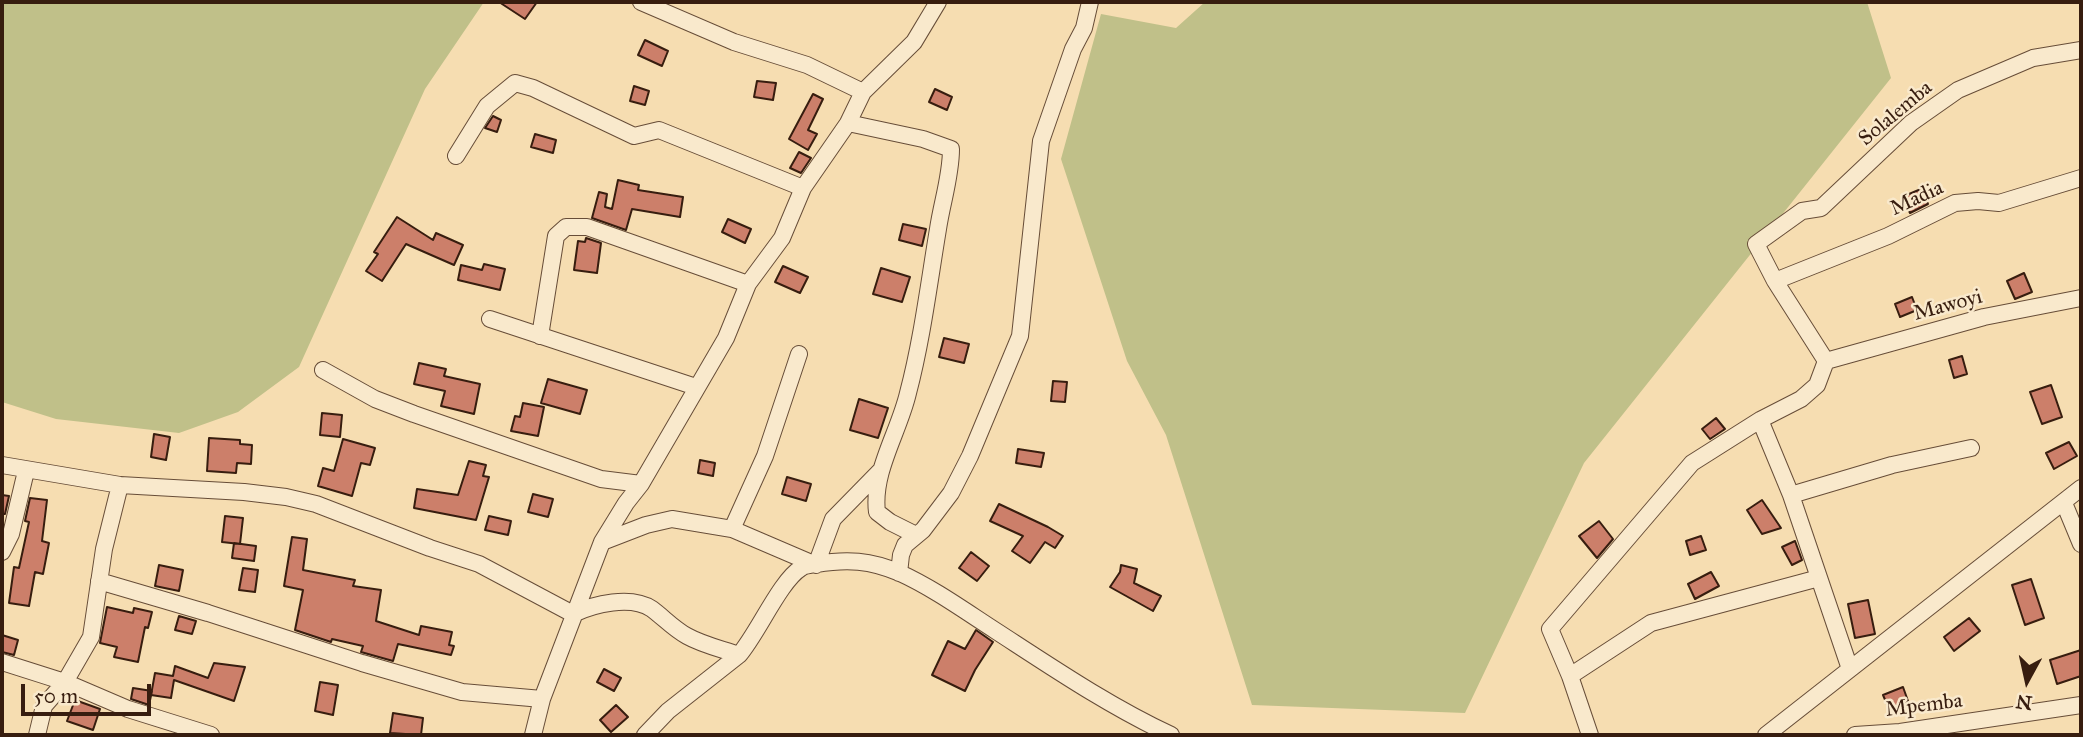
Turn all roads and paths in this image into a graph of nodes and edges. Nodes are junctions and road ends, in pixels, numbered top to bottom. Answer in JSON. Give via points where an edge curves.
{"nodes":[{"id":1,"x":641,"y":2,"type":"edge"},
{"id":2,"x":939,"y":2,"type":"edge"},
{"id":3,"x":1090,"y":2,"type":"edge"},
{"id":4,"x":2081,"y":50,"type":"edge"},
{"id":5,"x":863,"y":92,"type":"junction"},
{"id":6,"x":848,"y":123,"type":"junction"},
{"id":7,"x":456,"y":156,"type":"dead end"},
{"id":8,"x":2081,"y":178,"type":"edge"},
{"id":9,"x":803,"y":188,"type":"junction"},
{"id":10,"x":1775,"y":281,"type":"junction"},
{"id":11,"x":748,"y":284,"type":"junction"},
{"id":12,"x":2081,"y":298,"type":"edge"},
{"id":13,"x":491,"y":319,"type":"dead end"},
{"id":14,"x":540,"y":336,"type":"junction"},
{"id":15,"x":799,"y":354,"type":"dead end"},
{"id":16,"x":1826,"y":361,"type":"junction"},
{"id":17,"x":323,"y":370,"type":"dead end"},
{"id":18,"x":696,"y":387,"type":"junction"},
{"id":19,"x":1760,"y":420,"type":"junction"},
{"id":20,"x":1971,"y":448,"type":"dead end"},
{"id":21,"x":2,"y":465,"type":"edge"},
{"id":22,"x":881,"y":470,"type":"junction"},
{"id":23,"x":26,"y":471,"type":"junction"},
{"id":24,"x":641,"y":484,"type":"junction"},
{"id":25,"x":120,"y":485,"type":"junction"},
{"id":26,"x":2081,"y":488,"type":"edge"},
{"id":27,"x":1791,"y":495,"type":"junction"},
{"id":28,"x":2064,"y":503,"type":"junction"},
{"id":29,"x":732,"y":529,"type":"junction"},
{"id":30,"x":6,"y":532,"type":"edge"},
{"id":31,"x":916,"y":535,"type":"junction"},
{"id":32,"x":602,"y":542,"type":"junction"},
{"id":33,"x":2081,"y":544,"type":"edge"},
{"id":34,"x":2,"y":552,"type":"edge"},
{"id":35,"x":816,"y":565,"type":"junction"},
{"id":36,"x":899,"y":573,"type":"junction"},
{"id":37,"x":1819,"y":578,"type":"junction"},
{"id":38,"x":99,"y":581,"type":"junction"},
{"id":39,"x":573,"y":614,"type":"junction"},
{"id":40,"x":739,"y":655,"type":"junction"},
{"id":41,"x":2,"y":662,"type":"edge"},
{"id":42,"x":1850,"y":669,"type":"junction"},
{"id":43,"x":1570,"y":676,"type":"junction"},
{"id":44,"x":65,"y":682,"type":"junction"},
{"id":45,"x":542,"y":699,"type":"junction"},
{"id":46,"x":2081,"y":705,"type":"edge"},
{"id":47,"x":1136,"y":728,"type":"edge"},
{"id":48,"x":1901,"y":734,"type":"edge"},
{"id":49,"x":37,"y":735,"type":"edge"},
{"id":50,"x":211,"y":735,"type":"edge"},
{"id":51,"x":533,"y":735,"type":"edge"},
{"id":52,"x":645,"y":735,"type":"edge"},
{"id":53,"x":1171,"y":735,"type":"edge"},
{"id":54,"x":1590,"y":735,"type":"edge"},
{"id":55,"x":1766,"y":735,"type":"edge"},
{"id":56,"x":1856,"y":735,"type":"edge"}],
"edges":[{"from":1,"to":5,"type":"street","via":[[734,42],[807,65]]},
{"from":2,"to":5,"type":"street","via":[[914,41]]},
{"from":3,"to":31,"type":"street","via":[[1041,141],[1020,336],[951,493]]},
{"from":4,"to":10,"type":"street","name":"Solalemba","via":[[2032,58],[1958,90],[1911,123],[1821,208],[1802,211],[1756,244]]},
{"from":5,"to":6,"type":"street"},
{"from":6,"to":9,"type":"street"},
{"from":6,"to":22,"type":"street","via":[[951,149],[909,393]]},
{"from":7,"to":9,"type":"street","via":[[487,106],[515,83],[634,136],[659,130]]},
{"from":8,"to":10,"type":"street","name":"Madia","via":[[2000,203],[1955,203],[1888,236]]},
{"from":9,"to":11,"type":"street","via":[[782,238]]},
{"from":10,"to":16,"type":"street"},
{"from":11,"to":14,"type":"street","via":[[587,227],[566,227],[556,236]]},
{"from":11,"to":18,"type":"street","via":[[726,338]]},
{"from":12,"to":16,"type":"street","name":"Mawoyi","via":[[1984,317]]},
{"from":13,"to":14,"type":"street"},
{"from":14,"to":18,"type":"street"},
{"from":15,"to":29,"type":"street","via":[[765,456]]},
{"from":16,"to":19,"type":"street","via":[[1817,385],[1801,399]]},
{"from":17,"to":24,"type":"street","via":[[414,414],[601,479]]},
{"from":18,"to":24,"type":"street"},
{"from":19,"to":27,"type":"street"},
{"from":19,"to":43,"type":"street","via":[[1692,463],[1550,629]]},
{"from":20,"to":27,"type":"street"},
{"from":21,"to":23,"type":"street"},
{"from":22,"to":31,"type":"street","via":[[877,512]]},
{"from":22,"to":35,"type":"street","via":[[833,519]]},
{"from":23,"to":25,"type":"street"},
{"from":23,"to":30,"type":"street"},
{"from":24,"to":32,"type":"street"},
{"from":25,"to":38,"type":"street"},
{"from":25,"to":39,"type":"street","via":[[244,492],[316,504],[479,564]]},
{"from":26,"to":28,"type":"street"},
{"from":27,"to":37,"type":"street"},
{"from":28,"to":33,"type":"street"},
{"from":28,"to":42,"type":"street"},
{"from":29,"to":32,"type":"street","via":[[672,519]]},
{"from":29,"to":35,"type":"street"},
{"from":30,"to":34,"type":"street"},
{"from":31,"to":36,"type":"street","via":[[905,545]]},
{"from":32,"to":39,"type":"street"},
{"from":35,"to":36,"type":"street","via":[[851,560]]},
{"from":35,"to":40,"type":"street","via":[[802,566],[784,584]]},
{"from":36,"to":47,"type":"street","via":[[1078,684]]},
{"from":37,"to":42,"type":"street"},
{"from":37,"to":43,"type":"street","via":[[1650,624]]},
{"from":38,"to":44,"type":"street","via":[[91,637]]},
{"from":38,"to":45,"type":"street","via":[[461,692]]},
{"from":39,"to":40,"type":"street","via":[[591,606],[641,603],[696,641]]},
{"from":39,"to":45,"type":"street"},
{"from":40,"to":52,"type":"street","via":[[668,710]]},
{"from":41,"to":44,"type":"street"},
{"from":42,"to":55,"type":"street"},
{"from":43,"to":54,"type":"street"},
{"from":44,"to":49,"type":"street","via":[[44,706]]},
{"from":44,"to":50,"type":"street","via":[[128,709]]},
{"from":45,"to":51,"type":"street"},
{"from":46,"to":48,"type":"street","name":"Mpemba"},
{"from":47,"to":53,"type":"street"},
{"from":48,"to":56,"type":"street","name":"Mpemba"}]}
